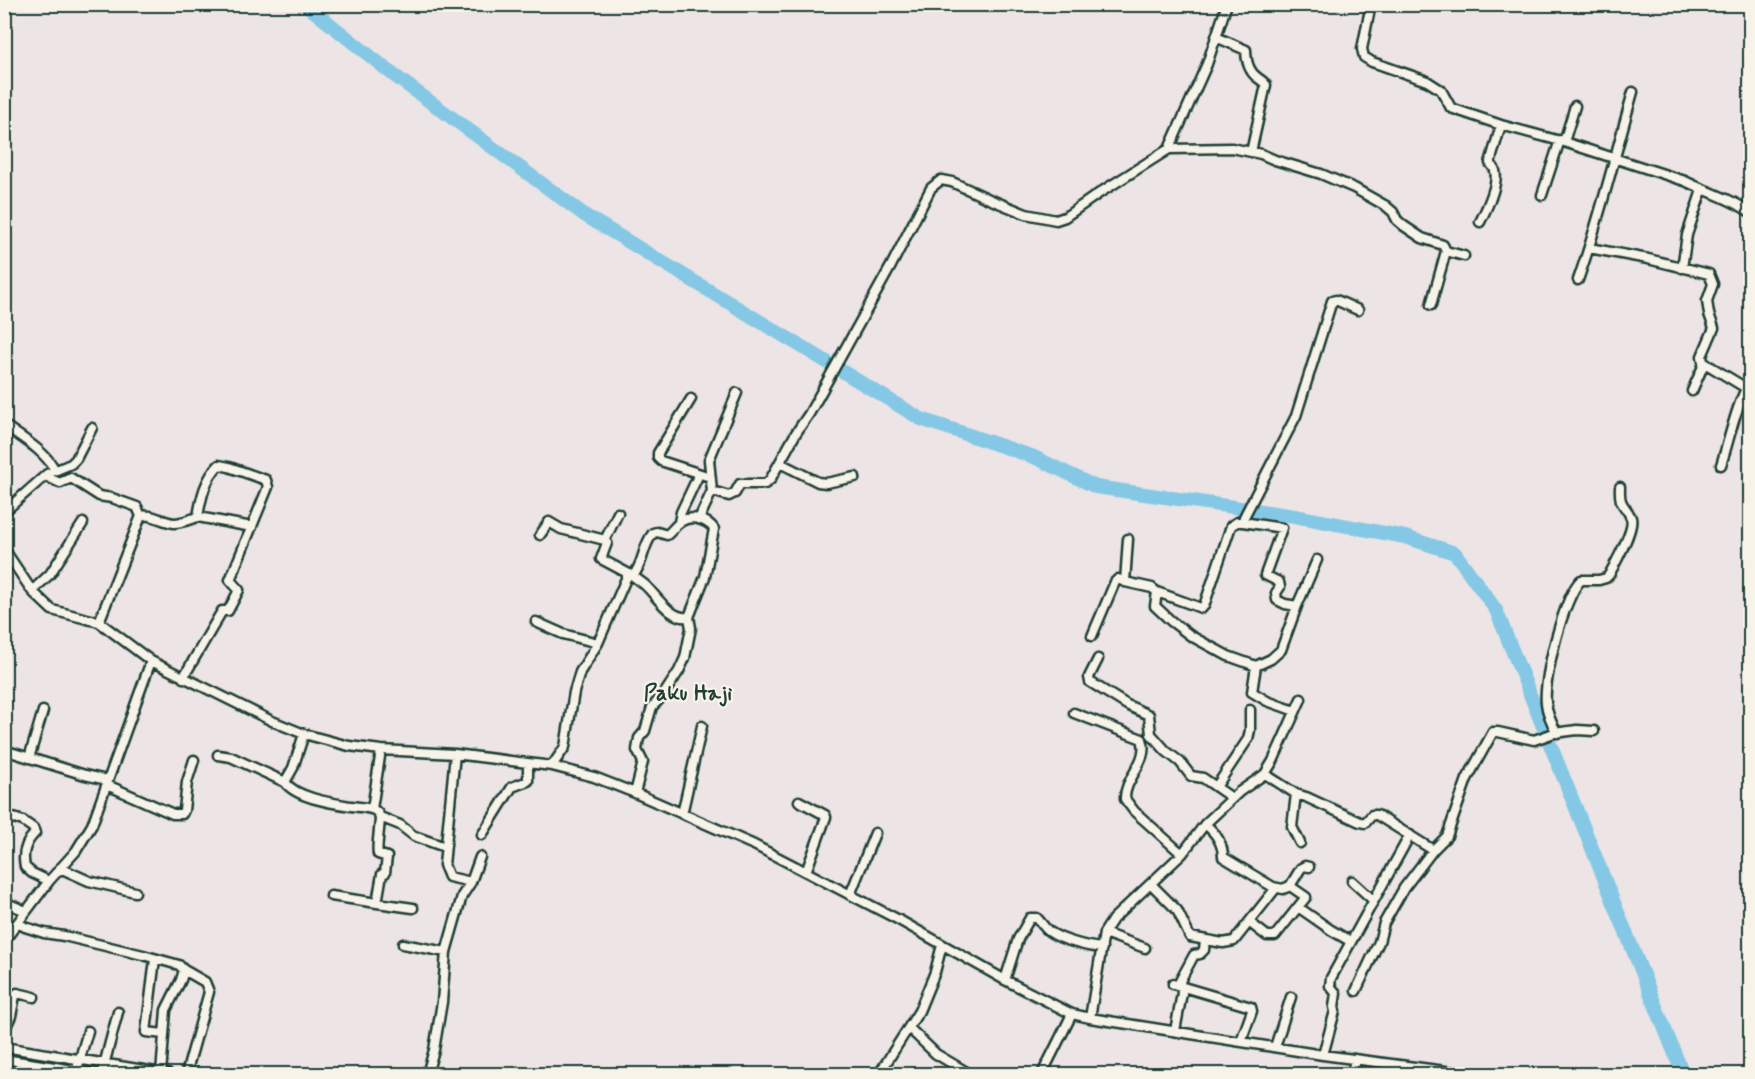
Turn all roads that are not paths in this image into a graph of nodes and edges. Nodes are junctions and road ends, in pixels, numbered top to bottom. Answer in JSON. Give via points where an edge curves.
{"nodes":[{"id":1,"x":1227,"y":4,"type":"edge"},
{"id":2,"x":1371,"y":4,"type":"edge"},
{"id":3,"x":1216,"y":38,"type":"junction"},
{"id":4,"x":1633,"y":92,"type":"dead end"},
{"id":5,"x":1575,"y":106,"type":"dead end"},
{"id":6,"x":1501,"y":125,"type":"junction"},
{"id":7,"x":1562,"y":141,"type":"junction"},
{"id":8,"x":1169,"y":149,"type":"junction"},
{"id":9,"x":1251,"y":152,"type":"junction"},
{"id":10,"x":1616,"y":159,"type":"junction"},
{"id":11,"x":1702,"y":190,"type":"junction"},
{"id":12,"x":1542,"y":195,"type":"dead end"},
{"id":13,"x":1750,"y":212,"type":"edge"},
{"id":14,"x":1480,"y":222,"type":"dead end"},
{"id":15,"x":1589,"y":248,"type":"junction"},
{"id":16,"x":1446,"y":251,"type":"junction"},
{"id":17,"x":1464,"y":256,"type":"dead end"},
{"id":18,"x":1682,"y":268,"type":"junction"},
{"id":19,"x":1578,"y":280,"type":"dead end"},
{"id":20,"x":1431,"y":305,"type":"dead end"},
{"id":21,"x":1358,"y":310,"type":"dead end"},
{"id":22,"x":1704,"y":364,"type":"junction"},
{"id":23,"x":1748,"y":385,"type":"edge"},
{"id":24,"x":1692,"y":391,"type":"dead end"},
{"id":25,"x":737,"y":393,"type":"dead end"},
{"id":26,"x":691,"y":399,"type":"dead end"},
{"id":27,"x":4,"y":425,"type":"edge"},
{"id":28,"x":92,"y":428,"type":"dead end"},
{"id":29,"x":780,"y":463,"type":"junction"},
{"id":30,"x":1722,"y":465,"type":"dead end"},
{"id":31,"x":56,"y":470,"type":"junction"},
{"id":32,"x":699,"y":474,"type":"junction"},
{"id":33,"x":45,"y":476,"type":"junction"},
{"id":34,"x":710,"y":477,"type":"junction"},
{"id":35,"x":855,"y":477,"type":"dead end"},
{"id":36,"x":1620,"y":487,"type":"dead end"},
{"id":37,"x":712,"y":491,"type":"junction"},
{"id":38,"x":4,"y":512,"type":"edge"},
{"id":39,"x":618,"y":513,"type":"dead end"},
{"id":40,"x":141,"y":516,"type":"junction"},
{"id":41,"x":198,"y":517,"type":"junction"},
{"id":42,"x":699,"y":519,"type":"junction"},
{"id":43,"x":1243,"y":519,"type":"junction"},
{"id":44,"x":679,"y":522,"type":"junction"},
{"id":45,"x":83,"y":523,"type":"dead end"},
{"id":46,"x":252,"y":528,"type":"junction"},
{"id":47,"x":540,"y":535,"type":"dead end"},
{"id":48,"x":1128,"y":539,"type":"dead end"},
{"id":49,"x":605,"y":540,"type":"junction"},
{"id":50,"x":4,"y":549,"type":"edge"},
{"id":51,"x":1317,"y":560,"type":"dead end"},
{"id":52,"x":631,"y":575,"type":"junction"},
{"id":53,"x":1125,"y":582,"type":"junction"},
{"id":54,"x":32,"y":591,"type":"junction"},
{"id":55,"x":1157,"y":592,"type":"junction"},
{"id":56,"x":1297,"y":606,"type":"junction"},
{"id":57,"x":689,"y":617,"type":"junction"},
{"id":58,"x":99,"y":622,"type":"junction"},
{"id":59,"x":536,"y":622,"type":"dead end"},
{"id":60,"x":1092,"y":636,"type":"dead end"},
{"id":61,"x":598,"y":643,"type":"junction"},
{"id":62,"x":1098,"y":659,"type":"dead end"},
{"id":63,"x":151,"y":661,"type":"junction"},
{"id":64,"x":1256,"y":666,"type":"junction"},
{"id":65,"x":183,"y":678,"type":"junction"},
{"id":66,"x":1301,"y":699,"type":"dead end"},
{"id":67,"x":1250,"y":710,"type":"dead end"},
{"id":68,"x":43,"y":711,"type":"dead end"},
{"id":69,"x":1295,"y":711,"type":"junction"},
{"id":70,"x":1074,"y":713,"type":"dead end"},
{"id":71,"x":702,"y":726,"type":"dead end"},
{"id":72,"x":1594,"y":731,"type":"dead end"},
{"id":73,"x":1556,"y":733,"type":"junction"},
{"id":74,"x":304,"y":734,"type":"junction"},
{"id":75,"x":1151,"y":734,"type":"junction"},
{"id":76,"x":1144,"y":746,"type":"junction"},
{"id":77,"x":4,"y":750,"type":"edge"},
{"id":78,"x":381,"y":750,"type":"junction"},
{"id":79,"x":455,"y":754,"type":"junction"},
{"id":80,"x":218,"y":755,"type":"dead end"},
{"id":81,"x":29,"y":758,"type":"junction"},
{"id":82,"x":194,"y":760,"type":"dead end"},
{"id":83,"x":528,"y":764,"type":"junction"},
{"id":84,"x":552,"y":766,"type":"junction"},
{"id":85,"x":1265,"y":774,"type":"junction"},
{"id":86,"x":285,"y":782,"type":"junction"},
{"id":87,"x":107,"y":783,"type":"junction"},
{"id":88,"x":1216,"y":787,"type":"junction"},
{"id":89,"x":635,"y":794,"type":"junction"},
{"id":90,"x":1296,"y":794,"type":"junction"},
{"id":91,"x":1232,"y":798,"type":"junction"},
{"id":92,"x":800,"y":801,"type":"dead end"},
{"id":93,"x":372,"y":809,"type":"junction"},
{"id":94,"x":682,"y":814,"type":"junction"},
{"id":95,"x":4,"y":815,"type":"edge"},
{"id":96,"x":380,"y":818,"type":"junction"},
{"id":97,"x":1205,"y":824,"type":"junction"},
{"id":98,"x":875,"y":833,"type":"dead end"},
{"id":99,"x":482,"y":835,"type":"dead end"},
{"id":100,"x":1410,"y":835,"type":"junction"},
{"id":101,"x":1300,"y":843,"type":"dead end"},
{"id":102,"x":445,"y":847,"type":"junction"},
{"id":103,"x":1433,"y":850,"type":"junction"},
{"id":104,"x":1182,"y":854,"type":"junction"},
{"id":105,"x":480,"y":858,"type":"dead end"},
{"id":106,"x":1309,"y":867,"type":"dead end"},
{"id":107,"x":60,"y":868,"type":"junction"},
{"id":108,"x":806,"y":872,"type":"junction"},
{"id":109,"x":49,"y":881,"type":"junction"},
{"id":110,"x":1352,"y":881,"type":"dead end"},
{"id":111,"x":471,"y":882,"type":"junction"},
{"id":112,"x":1151,"y":884,"type":"junction"},
{"id":113,"x":1290,"y":886,"type":"junction"},
{"id":114,"x":1276,"y":888,"type":"junction"},
{"id":115,"x":135,"y":892,"type":"dead end"},
{"id":116,"x":850,"y":895,"type":"junction"},
{"id":117,"x":331,"y":896,"type":"dead end"},
{"id":118,"x":1373,"y":900,"type":"junction"},
{"id":119,"x":4,"y":902,"type":"edge"},
{"id":120,"x":377,"y":903,"type":"junction"},
{"id":121,"x":1298,"y":906,"type":"junction"},
{"id":122,"x":413,"y":908,"type":"dead end"},
{"id":123,"x":26,"y":912,"type":"junction"},
{"id":124,"x":1249,"y":922,"type":"junction"},
{"id":125,"x":18,"y":923,"type":"junction"},
{"id":126,"x":1104,"y":933,"type":"junction"},
{"id":127,"x":1205,"y":939,"type":"junction"},
{"id":128,"x":4,"y":941,"type":"edge"},
{"id":129,"x":1350,"y":941,"type":"junction"},
{"id":130,"x":403,"y":944,"type":"dead end"},
{"id":131,"x":942,"y":945,"type":"junction"},
{"id":132,"x":1101,"y":948,"type":"junction"},
{"id":133,"x":1145,"y":948,"type":"dead end"},
{"id":134,"x":446,"y":952,"type":"junction"},
{"id":135,"x":155,"y":959,"type":"junction"},
{"id":136,"x":184,"y":970,"type":"junction"},
{"id":137,"x":1005,"y":980,"type":"junction"},
{"id":138,"x":1177,"y":985,"type":"junction"},
{"id":139,"x":1356,"y":991,"type":"dead end"},
{"id":140,"x":34,"y":997,"type":"dead end"},
{"id":141,"x":1291,"y":997,"type":"dead end"},
{"id":142,"x":118,"y":1012,"type":"dead end"},
{"id":143,"x":1071,"y":1014,"type":"junction"},
{"id":144,"x":1090,"y":1018,"type":"junction"},
{"id":145,"x":910,"y":1029,"type":"junction"},
{"id":146,"x":4,"y":1031,"type":"edge"},
{"id":147,"x":1175,"y":1031,"type":"junction"},
{"id":148,"x":88,"y":1032,"type":"dead end"},
{"id":149,"x":165,"y":1034,"type":"junction"},
{"id":150,"x":1241,"y":1041,"type":"junction"},
{"id":151,"x":4,"y":1047,"type":"edge"},
{"id":152,"x":1275,"y":1047,"type":"junction"},
{"id":153,"x":1323,"y":1055,"type":"junction"},
{"id":154,"x":4,"y":1059,"type":"edge"},
{"id":155,"x":1355,"y":1059,"type":"junction"},
{"id":156,"x":78,"y":1066,"type":"junction"},
{"id":157,"x":102,"y":1070,"type":"edge"},
{"id":158,"x":164,"y":1074,"type":"edge"},
{"id":159,"x":186,"y":1074,"type":"edge"},
{"id":160,"x":427,"y":1074,"type":"edge"},
{"id":161,"x":879,"y":1074,"type":"edge"},
{"id":162,"x":970,"y":1074,"type":"edge"},
{"id":163,"x":1042,"y":1074,"type":"edge"},
{"id":164,"x":1352,"y":1074,"type":"edge"},
{"id":165,"x":1468,"y":1074,"type":"edge"}],
"edges":[{"from":1,"to":3,"type":"street"},
{"from":2,"to":6,"type":"street","via":[[1362,49],[1366,59],[1427,81],[1441,90],[1456,110]]},
{"from":3,"to":8,"type":"street"},
{"from":3,"to":9,"type":"street","via":[[1246,50],[1250,68],[1266,85]]},
{"from":4,"to":10,"type":"street"},
{"from":5,"to":7,"type":"street"},
{"from":6,"to":7,"type":"street"},
{"from":6,"to":14,"type":"street","via":[[1490,163],[1495,171],[1494,186]]},
{"from":7,"to":10,"type":"street"},
{"from":7,"to":12,"type":"street"},
{"from":8,"to":9,"type":"street","via":[[1232,148]]},
{"from":8,"to":29,"type":"street","via":[[1056,220],[1026,214],[946,180],[936,183]]},
{"from":9,"to":16,"type":"street","via":[[1354,189],[1386,206],[1404,226],[1443,245]]},
{"from":10,"to":11,"type":"street"},
{"from":10,"to":15,"type":"street"},
{"from":11,"to":13,"type":"street","via":[[1732,200]]},
{"from":11,"to":18,"type":"street","via":[[1687,235]]},
{"from":15,"to":18,"type":"street"},
{"from":15,"to":19,"type":"street"},
{"from":16,"to":17,"type":"street"},
{"from":16,"to":20,"type":"street"},
{"from":18,"to":22,"type":"street","via":[[1709,274],[1713,284],[1707,302],[1714,328],[1702,356]]},
{"from":21,"to":43,"type":"street","via":[[1332,301],[1296,416]]},
{"from":22,"to":23,"type":"street"},
{"from":22,"to":24,"type":"street"},
{"from":23,"to":30,"type":"street"},
{"from":25,"to":34,"type":"street","via":[[709,460]]},
{"from":26,"to":32,"type":"street","via":[[658,456],[661,461]]},
{"from":27,"to":31,"type":"street","via":[[33,446]]},
{"from":28,"to":31,"type":"street","via":[[76,459]]},
{"from":29,"to":35,"type":"street","via":[[818,482]]},
{"from":29,"to":37,"type":"street","via":[[767,484],[740,484],[729,496]]},
{"from":31,"to":33,"type":"street"},
{"from":32,"to":34,"type":"street"},
{"from":32,"to":44,"type":"street"},
{"from":33,"to":38,"type":"street"},
{"from":33,"to":40,"type":"street","via":[[58,482],[71,478],[99,496],[137,507]]},
{"from":34,"to":37,"type":"street"},
{"from":36,"to":73,"type":"street","via":[[1622,504],[1631,517],[1631,530],[1610,575],[1579,582],[1559,626],[1545,685],[1547,711]]},
{"from":37,"to":42,"type":"street"},
{"from":39,"to":49,"type":"street"},
{"from":40,"to":41,"type":"street","via":[[177,523]]},
{"from":40,"to":58,"type":"street"},
{"from":41,"to":46,"type":"street"},
{"from":41,"to":46,"type":"street","via":[[201,497],[213,471],[225,465],[267,482]]},
{"from":42,"to":44,"type":"street"},
{"from":42,"to":57,"type":"street","via":[[714,531],[705,578]]},
{"from":43,"to":55,"type":"street","via":[[1231,526],[1204,606]]},
{"from":43,"to":56,"type":"street","via":[[1282,528],[1265,575],[1279,582],[1277,600]]},
{"from":44,"to":52,"type":"street","via":[[667,536],[654,532],[650,536],[639,568]]},
{"from":45,"to":54,"type":"street","via":[[50,574]]},
{"from":46,"to":65,"type":"street","via":[[230,580],[239,590],[228,611],[222,611]]},
{"from":47,"to":49,"type":"street","via":[[549,522]]},
{"from":48,"to":53,"type":"street"},
{"from":49,"to":52,"type":"street","via":[[601,559]]},
{"from":50,"to":54,"type":"street"},
{"from":51,"to":56,"type":"street"},
{"from":52,"to":57,"type":"street","via":[[670,610],[682,618]]},
{"from":52,"to":61,"type":"street"},
{"from":53,"to":55,"type":"street"},
{"from":53,"to":60,"type":"street","via":[[1115,582]]},
{"from":54,"to":58,"type":"street","via":[[52,610]]},
{"from":55,"to":64,"type":"street","via":[[1155,606],[1183,631],[1228,656]]},
{"from":56,"to":64,"type":"street","via":[[1281,650]]},
{"from":57,"to":89,"type":"street","via":[[691,628],[685,658],[652,707],[645,731],[639,737],[637,750],[643,762]]},
{"from":58,"to":63,"type":"street"},
{"from":59,"to":61,"type":"street"},
{"from":61,"to":84,"type":"street","via":[[580,672],[565,747]]},
{"from":62,"to":75,"type":"street","via":[[1090,682],[1149,715]]},
{"from":63,"to":65,"type":"street"},
{"from":63,"to":87,"type":"street"},
{"from":64,"to":69,"type":"street","via":[[1251,692]]},
{"from":65,"to":74,"type":"street"},
{"from":66,"to":69,"type":"street"},
{"from":67,"to":88,"type":"street","via":[[1248,739]]},
{"from":68,"to":81,"type":"street"},
{"from":69,"to":85,"type":"street"},
{"from":70,"to":76,"type":"street","via":[[1141,738]]},
{"from":71,"to":94,"type":"street"},
{"from":72,"to":73,"type":"street"},
{"from":73,"to":103,"type":"street","via":[[1534,740],[1493,732],[1467,779],[1447,836]]},
{"from":74,"to":78,"type":"street"},
{"from":74,"to":86,"type":"street"},
{"from":75,"to":76,"type":"street"},
{"from":75,"to":88,"type":"street","via":[[1191,776],[1203,778]]},
{"from":76,"to":104,"type":"street","via":[[1125,799]]},
{"from":77,"to":81,"type":"street"},
{"from":78,"to":79,"type":"street"},
{"from":78,"to":93,"type":"street"},
{"from":79,"to":83,"type":"street"},
{"from":79,"to":102,"type":"street"},
{"from":80,"to":86,"type":"street","via":[[231,757]]},
{"from":81,"to":87,"type":"street"},
{"from":82,"to":87,"type":"street","via":[[182,814],[173,814]]},
{"from":83,"to":84,"type":"street"},
{"from":83,"to":99,"type":"street","via":[[528,781],[512,787]]},
{"from":84,"to":89,"type":"street","via":[[594,777]]},
{"from":85,"to":90,"type":"street"},
{"from":85,"to":91,"type":"street"},
{"from":86,"to":93,"type":"street","via":[[296,793]]},
{"from":87,"to":107,"type":"street","via":[[92,825]]},
{"from":88,"to":91,"type":"street"},
{"from":89,"to":94,"type":"street"},
{"from":90,"to":100,"type":"street","via":[[1360,822],[1377,815]]},
{"from":90,"to":101,"type":"street","via":[[1292,827]]},
{"from":91,"to":97,"type":"street"},
{"from":92,"to":108,"type":"street","via":[[826,817]]},
{"from":93,"to":96,"type":"street"},
{"from":94,"to":108,"type":"street"},
{"from":95,"to":109,"type":"street","via":[[33,828],[25,847],[25,867]]},
{"from":96,"to":102,"type":"street"},
{"from":96,"to":120,"type":"street","via":[[376,851],[387,859]]},
{"from":97,"to":104,"type":"street"},
{"from":97,"to":114,"type":"street","via":[[1217,837],[1223,857]]},
{"from":98,"to":116,"type":"street"},
{"from":100,"to":103,"type":"street"},
{"from":100,"to":118,"type":"street"},
{"from":102,"to":111,"type":"street","via":[[444,865],[449,877]]},
{"from":103,"to":139,"type":"street","via":[[1384,923]]},
{"from":104,"to":112,"type":"street"},
{"from":105,"to":111,"type":"street"},
{"from":106,"to":113,"type":"street","via":[[1301,868]]},
{"from":107,"to":109,"type":"street"},
{"from":107,"to":115,"type":"street","via":[[89,881]]},
{"from":108,"to":116,"type":"street"},
{"from":109,"to":123,"type":"street"},
{"from":110,"to":118,"type":"street"},
{"from":111,"to":134,"type":"street","via":[[462,896]]},
{"from":112,"to":126,"type":"street","via":[[1113,919]]},
{"from":112,"to":127,"type":"street","via":[[1177,910],[1188,936]]},
{"from":113,"to":114,"type":"street"},
{"from":113,"to":121,"type":"street","via":[[1306,897]]},
{"from":114,"to":124,"type":"street"},
{"from":116,"to":131,"type":"street"},
{"from":117,"to":120,"type":"street"},
{"from":118,"to":129,"type":"street"},
{"from":119,"to":123,"type":"street"},
{"from":120,"to":122,"type":"street"},
{"from":121,"to":124,"type":"street","via":[[1275,936],[1267,936]]},
{"from":121,"to":129,"type":"street"},
{"from":123,"to":125,"type":"street"},
{"from":124,"to":127,"type":"street","via":[[1234,941]]},
{"from":125,"to":128,"type":"street"},
{"from":125,"to":135,"type":"street","via":[[44,933]]},
{"from":126,"to":132,"type":"street"},
{"from":126,"to":133,"type":"street"},
{"from":127,"to":138,"type":"street","via":[[1204,950],[1194,955]]},
{"from":129,"to":153,"type":"street","via":[[1329,982],[1336,993],[1335,1011]]},
{"from":130,"to":134,"type":"street"},
{"from":131,"to":137,"type":"street"},
{"from":131,"to":145,"type":"street","via":[[935,972]]},
{"from":132,"to":137,"type":"street","via":[[1059,936],[1037,918],[1030,918],[1018,939]]},
{"from":132,"to":144,"type":"street"},
{"from":134,"to":160,"type":"street","via":[[442,1002]]},
{"from":135,"to":136,"type":"street"},
{"from":135,"to":149,"type":"street","via":[[146,1032]]},
{"from":136,"to":149,"type":"street","via":[[166,1010]]},
{"from":136,"to":159,"type":"street","via":[[205,982],[209,992]]},
{"from":137,"to":143,"type":"street"},
{"from":138,"to":147,"type":"street","via":[[1182,993]]},
{"from":138,"to":150,"type":"street","via":[[1251,1007]]},
{"from":140,"to":146,"type":"street","via":[[17,993]]},
{"from":141,"to":152,"type":"street"},
{"from":142,"to":157,"type":"street"},
{"from":143,"to":144,"type":"street"},
{"from":143,"to":163,"type":"street"},
{"from":144,"to":147,"type":"street"},
{"from":145,"to":161,"type":"street"},
{"from":145,"to":162,"type":"street","via":[[936,1054]]},
{"from":147,"to":150,"type":"street"},
{"from":148,"to":156,"type":"street"},
{"from":149,"to":158,"type":"street"},
{"from":150,"to":152,"type":"street"},
{"from":151,"to":156,"type":"street"},
{"from":152,"to":153,"type":"street"},
{"from":153,"to":155,"type":"street"},
{"from":154,"to":156,"type":"street"},
{"from":155,"to":164,"type":"street"},
{"from":155,"to":165,"type":"street"},
{"from":156,"to":157,"type":"street"},
{"from":157,"to":158,"type":"street"}]}
